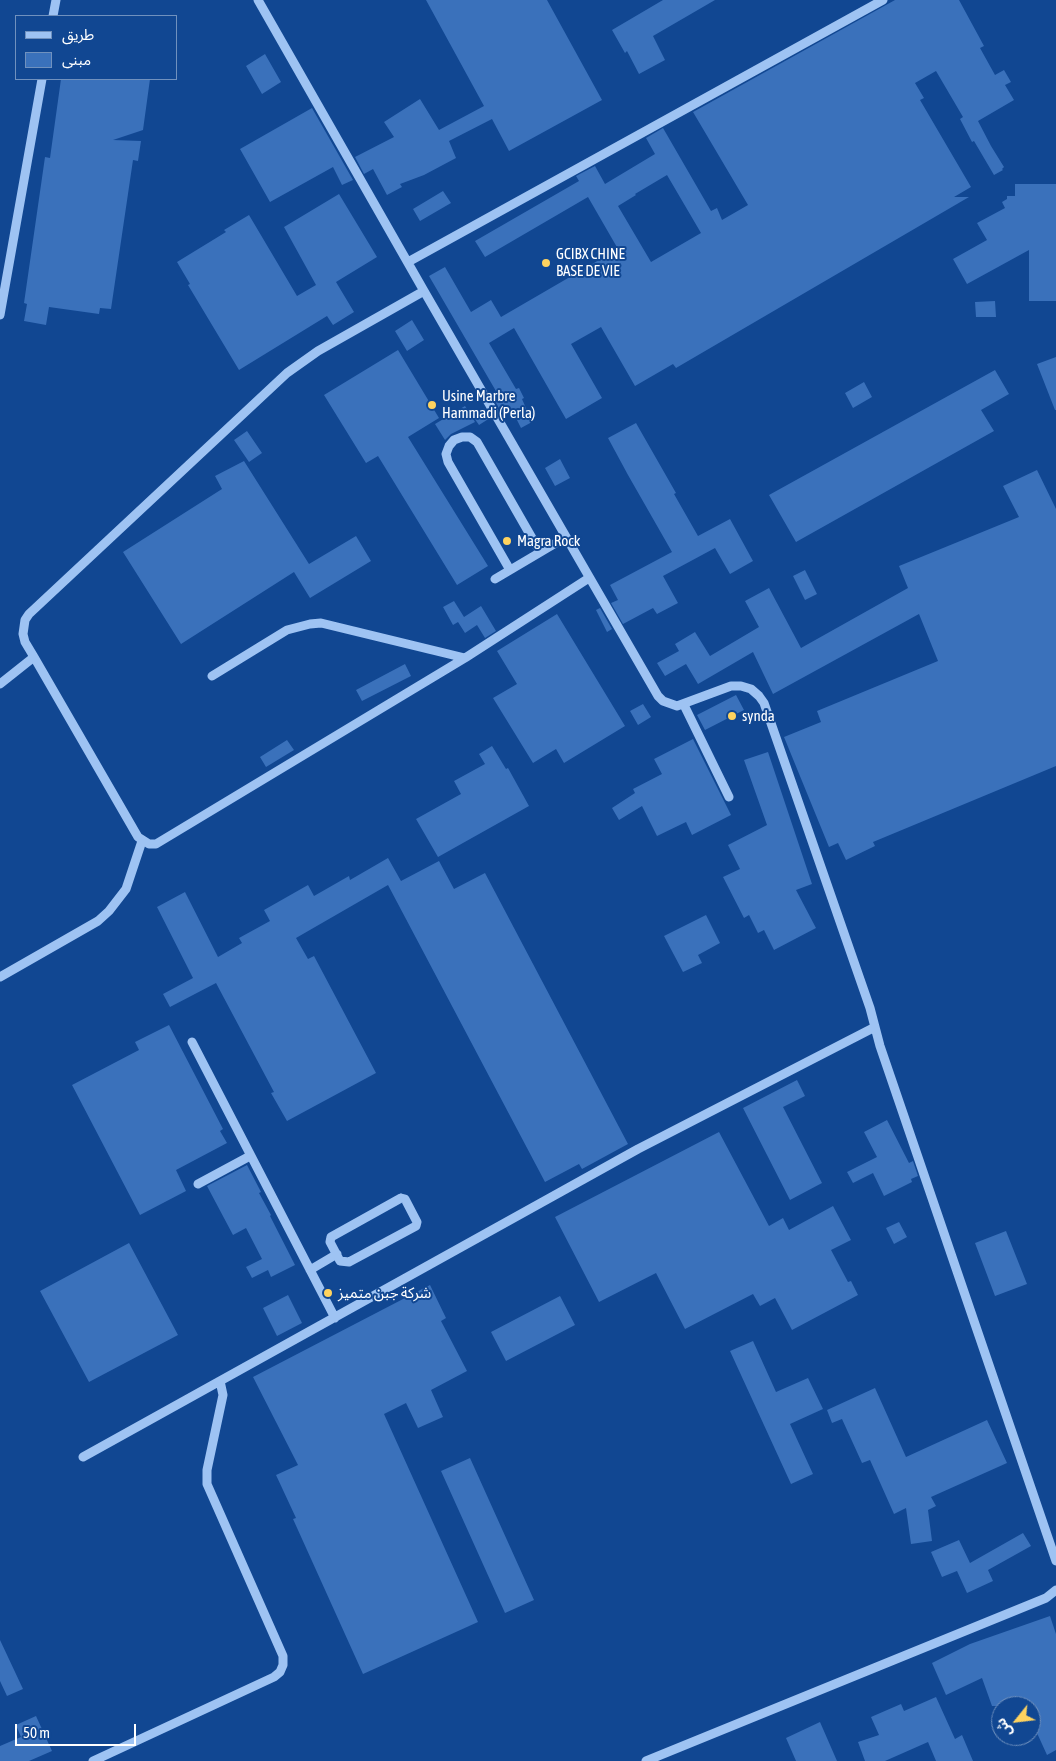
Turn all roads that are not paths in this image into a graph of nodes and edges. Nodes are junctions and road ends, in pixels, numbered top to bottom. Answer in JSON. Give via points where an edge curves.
{"nodes":[{"id":1,"x":56,"y":0,"type":"edge"},
{"id":2,"x":258,"y":0,"type":"edge"},
{"id":3,"x":883,"y":0,"type":"edge"},
{"id":4,"x":53,"y":15,"type":"edge"},
{"id":5,"x":42,"y":80,"type":"edge"},
{"id":6,"x":408,"y":262,"type":"junction"},
{"id":7,"x":424,"y":291,"type":"junction"},
{"id":8,"x":0,"y":315,"type":"edge"},
{"id":9,"x":566,"y":537,"type":"junction"},
{"id":10,"x":540,"y":552,"type":"junction"},
{"id":11,"x":510,"y":570,"type":"junction"},
{"id":12,"x":495,"y":578,"type":"dead end"},
{"id":13,"x":589,"y":578,"type":"junction"},
{"id":14,"x":34,"y":657,"type":"junction"},
{"id":15,"x":465,"y":658,"type":"junction"},
{"id":16,"x":212,"y":676,"type":"dead end"},
{"id":17,"x":0,"y":684,"type":"edge"},
{"id":18,"x":684,"y":705,"type":"junction"},
{"id":19,"x":729,"y":797,"type":"dead end"},
{"id":20,"x":142,"y":842,"type":"junction"},
{"id":21,"x":0,"y":977,"type":"edge"},
{"id":22,"x":875,"y":1027,"type":"junction"},
{"id":23,"x":192,"y":1042,"type":"dead end"},
{"id":24,"x":250,"y":1156,"type":"junction"},
{"id":25,"x":198,"y":1184,"type":"dead end"},
{"id":26,"x":337,"y":1254,"type":"junction"},
{"id":27,"x":310,"y":1270,"type":"junction"},
{"id":28,"x":335,"y":1318,"type":"junction"},
{"id":29,"x":220,"y":1381,"type":"junction"},
{"id":30,"x":83,"y":1457,"type":"dead end"},
{"id":31,"x":1056,"y":1561,"type":"edge"},
{"id":32,"x":1055,"y":1592,"type":"edge"},
{"id":33,"x":93,"y":1761,"type":"edge"},
{"id":34,"x":646,"y":1761,"type":"edge"}],
"edges":[{"from":1,"to":4,"type":"street"},
{"from":2,"to":6,"type":"street"},
{"from":3,"to":6,"type":"street"},
{"from":5,"to":8,"type":"street"},
{"from":6,"to":7,"type":"street"},
{"from":7,"to":9,"type":"street"},
{"from":7,"to":14,"type":"street","via":[[318,351],[287,373],[29,614],[23,627],[25,642]]},
{"from":9,"to":10,"type":"street"},
{"from":9,"to":13,"type":"street"},
{"from":10,"to":11,"type":"street"},
{"from":10,"to":11,"type":"street","via":[[477,442],[470,437],[454,440],[448,446],[448,462]]},
{"from":11,"to":12,"type":"street"},
{"from":13,"to":15,"type":"street"},
{"from":13,"to":18,"type":"street","via":[[658,696],[669,705]]},
{"from":14,"to":17,"type":"street"},
{"from":14,"to":20,"type":"street"},
{"from":15,"to":16,"type":"street","via":[[321,623],[287,630]]},
{"from":15,"to":20,"type":"street","via":[[162,841]]},
{"from":18,"to":19,"type":"street"},
{"from":18,"to":22,"type":"street","via":[[731,686],[751,689],[764,703]]},
{"from":20,"to":21,"type":"street","via":[[126,888],[98,921]]},
{"from":22,"to":28,"type":"street","via":[[638,1149]]},
{"from":22,"to":31,"type":"street"},
{"from":23,"to":24,"type":"street"},
{"from":24,"to":25,"type":"street"},
{"from":24,"to":27,"type":"street"},
{"from":26,"to":26,"type":"street","via":[[343,1262],[349,1262],[414,1227],[416,1222],[404,1199],[333,1235],[330,1242]]},
{"from":26,"to":27,"type":"street"},
{"from":27,"to":28,"type":"street"},
{"from":28,"to":29,"type":"street"},
{"from":29,"to":30,"type":"street"},
{"from":29,"to":33,"type":"street","via":[[223,1395],[207,1484],[283,1656],[283,1664],[274,1677]]},
{"from":32,"to":34,"type":"street"}]}
